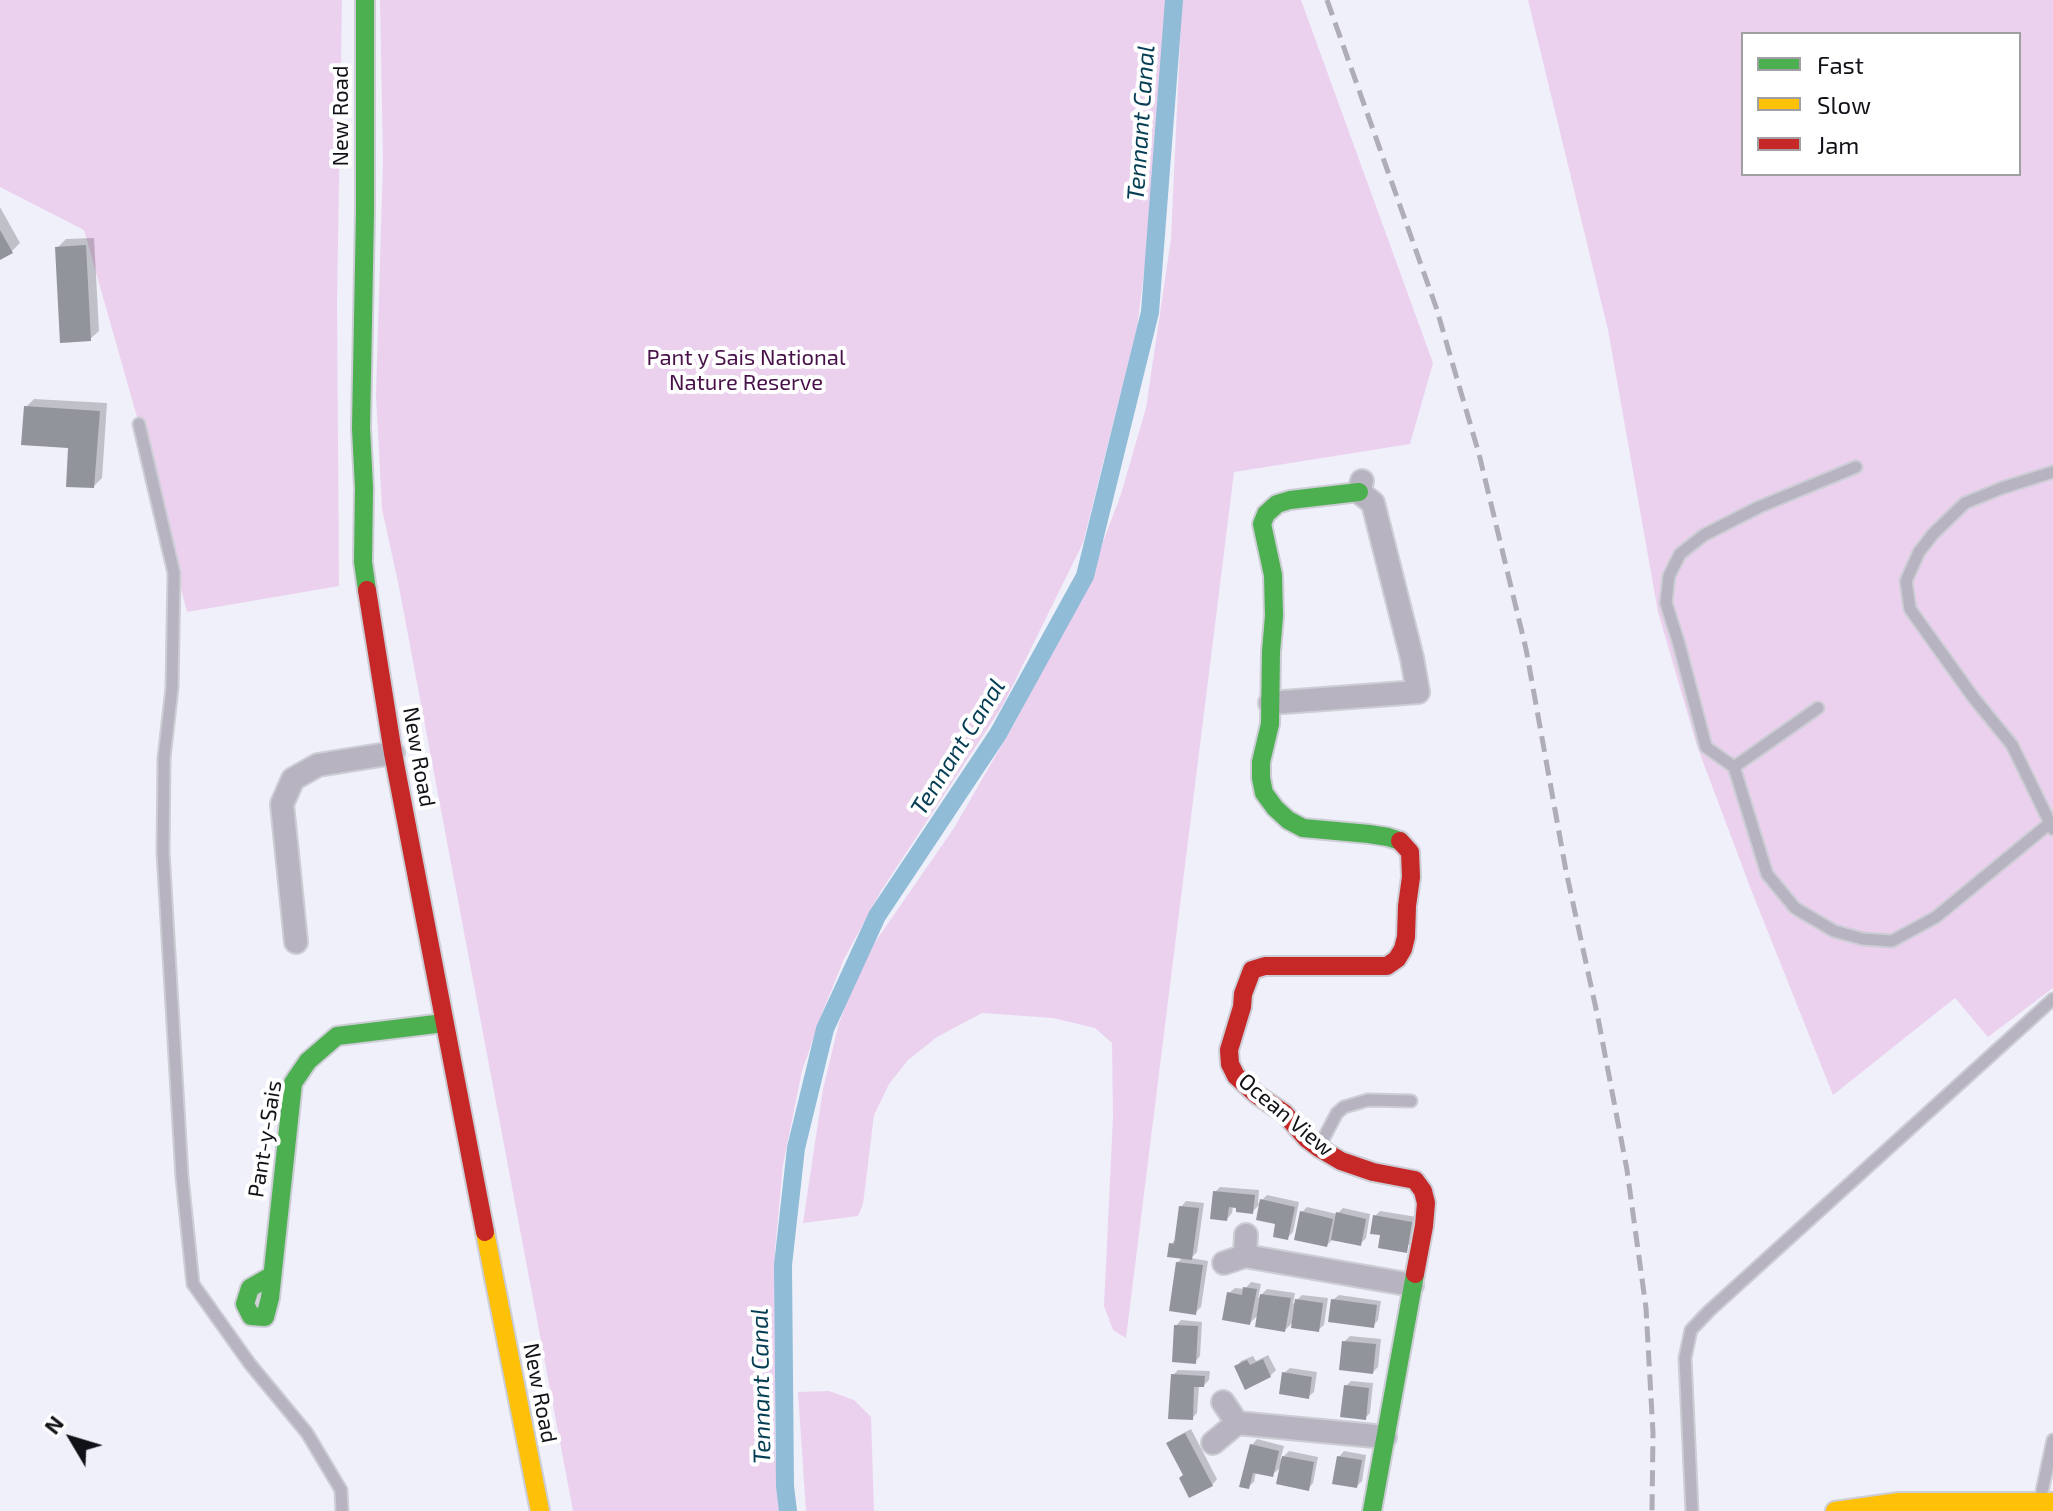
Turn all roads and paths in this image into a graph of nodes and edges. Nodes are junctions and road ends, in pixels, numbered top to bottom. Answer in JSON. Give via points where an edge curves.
{"nodes":[{"id":1,"x":365,"y":0,"type":"edge"},
{"id":2,"x":139,"y":424,"type":"dead end"},
{"id":3,"x":1856,"y":467,"type":"dead end"},
{"id":4,"x":2053,"y":472,"type":"edge"},
{"id":5,"x":1361,"y":487,"type":"joint"},
{"id":6,"x":1270,"y":703,"type":"junction"},
{"id":7,"x":1818,"y":708,"type":"dead end"},
{"id":8,"x":393,"y":753,"type":"junction"},
{"id":9,"x":1734,"y":767,"type":"junction"},
{"id":10,"x":2051,"y":826,"type":"edge"},
{"id":11,"x":302,"y":926,"type":"dead end"},
{"id":12,"x":2053,"y":999,"type":"edge"},
{"id":13,"x":444,"y":1023,"type":"junction"},
{"id":14,"x":1411,"y":1101,"type":"dead end"},
{"id":15,"x":1319,"y":1148,"type":"junction"},
{"id":16,"x":1238,"y":1251,"type":"dead end"},
{"id":17,"x":271,"y":1276,"type":"dead end"},
{"id":18,"x":1412,"y":1285,"type":"junction"},
{"id":19,"x":1223,"y":1402,"type":"dead end"},
{"id":20,"x":1237,"y":1423,"type":"junction"},
{"id":21,"x":1385,"y":1437,"type":"junction"},
{"id":22,"x":2053,"y":1440,"type":"edge"},
{"id":23,"x":1213,"y":1443,"type":"dead end"},
{"id":24,"x":2047,"y":1502,"type":"edge"},
{"id":25,"x":342,"y":1511,"type":"edge"},
{"id":26,"x":540,"y":1511,"type":"edge"},
{"id":27,"x":1372,"y":1511,"type":"edge"},
{"id":28,"x":1692,"y":1511,"type":"edge"},
{"id":29,"x":1835,"y":1511,"type":"edge"}],
"edges":[{"from":1,"to":8,"type":"street","name":"New Road","via":[[363,562]]},
{"from":2,"to":25,"type":"lane","via":[[174,573],[163,852],[193,1284],[307,1433],[341,1490]]},
{"from":3,"to":9,"type":"lane","via":[[1704,535],[1680,554],[1669,576],[1666,603],[1706,747]]},
{"from":4,"to":10,"type":"lane","via":[[1965,503],[1919,552],[1906,581],[1910,609],[2012,745]]},
{"from":5,"to":6,"type":"street","name":"Ocean View","via":[[1290,500],[1266,514],[1262,524],[1273,575],[1274,616]]},
{"from":5,"to":6,"type":"street","name":"Ocean View","via":[[1373,503],[1418,692]]},
{"from":6,"to":15,"type":"street","name":"Ocean View","via":[[1261,778],[1275,808],[1303,828],[1388,837],[1410,852],[1406,937],[1397,959],[1387,966],[1265,966],[1252,970],[1243,994],[1230,1064],[1236,1076]]},
{"from":7,"to":9,"type":"lane"},
{"from":8,"to":11,"type":"street","via":[[318,765],[293,779],[282,804]]},
{"from":8,"to":13,"type":"street","name":"New Road"},
{"from":9,"to":10,"type":"lane","via":[[1767,874],[1795,908],[1834,931],[1863,939],[1892,941],[1936,917]]},
{"from":12,"to":28,"type":"lane","via":[[1691,1330],[1685,1358]]},
{"from":13,"to":17,"type":"street","name":"Pant-y-Sais","via":[[337,1036],[308,1061],[293,1083]]},
{"from":13,"to":26,"type":"street","name":"New Road"},
{"from":14,"to":15,"type":"lane","via":[[1368,1100],[1344,1107]]},
{"from":15,"to":18,"type":"street","name":"Ocean View","via":[[1373,1172],[1415,1180],[1423,1191],[1424,1226]]},
{"from":16,"to":18,"type":"street"},
{"from":18,"to":21,"type":"street","name":"Ocean View"},
{"from":19,"to":20,"type":"street"},
{"from":20,"to":21,"type":"street"},
{"from":20,"to":23,"type":"street"},
{"from":21,"to":27,"type":"street","name":"Ocean View"},
{"from":22,"to":24,"type":"lane"},
{"from":24,"to":29,"type":"street","via":[[1899,1502]]}]}
